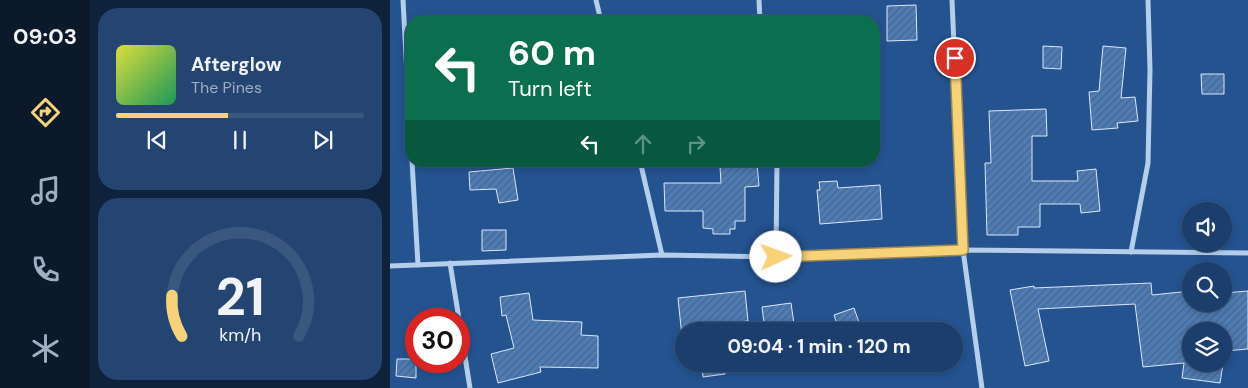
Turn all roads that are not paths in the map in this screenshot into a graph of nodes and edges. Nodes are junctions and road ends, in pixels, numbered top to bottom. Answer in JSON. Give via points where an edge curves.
{"nodes":[{"id":1,"x":403,"y":0,"type":"edge"},
{"id":2,"x":596,"y":0,"type":"edge"},
{"id":3,"x":759,"y":0,"type":"edge"},
{"id":4,"x":952,"y":0,"type":"edge"},
{"id":5,"x":1148,"y":0,"type":"edge"},
{"id":6,"x":600,"y":15,"type":"edge"},
{"id":7,"x":760,"y":15,"type":"edge"},
{"id":8,"x":405,"y":37,"type":"edge"},
{"id":9,"x":412,"y":167,"type":"edge"},
{"id":10,"x":641,"y":167,"type":"edge"},
{"id":11,"x":777,"y":167,"type":"edge"},
{"id":12,"x":963,"y":250,"type":"junction"},
{"id":13,"x":1131,"y":252,"type":"junction"},
{"id":14,"x":1248,"y":253,"type":"edge"},
{"id":15,"x":662,"y":255,"type":"junction"},
{"id":16,"x":776,"y":257,"type":"junction"},
{"id":17,"x":450,"y":262,"type":"junction"},
{"id":18,"x":418,"y":264,"type":"junction"},
{"id":19,"x":390,"y":266,"type":"edge"},
{"id":20,"x":470,"y":388,"type":"edge"},
{"id":21,"x":982,"y":388,"type":"edge"}],
"edges":[{"from":1,"to":8,"type":"street"},
{"from":2,"to":6,"type":"street"},
{"from":3,"to":7,"type":"street"},
{"from":4,"to":12,"type":"street"},
{"from":5,"to":13,"type":"street","via":[[1148,163]]},
{"from":9,"to":18,"type":"street"},
{"from":10,"to":15,"type":"street"},
{"from":11,"to":16,"type":"street"},
{"from":12,"to":13,"type":"street"},
{"from":12,"to":16,"type":"street"},
{"from":12,"to":21,"type":"street"},
{"from":13,"to":14,"type":"street"},
{"from":15,"to":16,"type":"street"},
{"from":15,"to":17,"type":"street"},
{"from":17,"to":18,"type":"street"},
{"from":17,"to":20,"type":"street"},
{"from":18,"to":19,"type":"street"}]}
